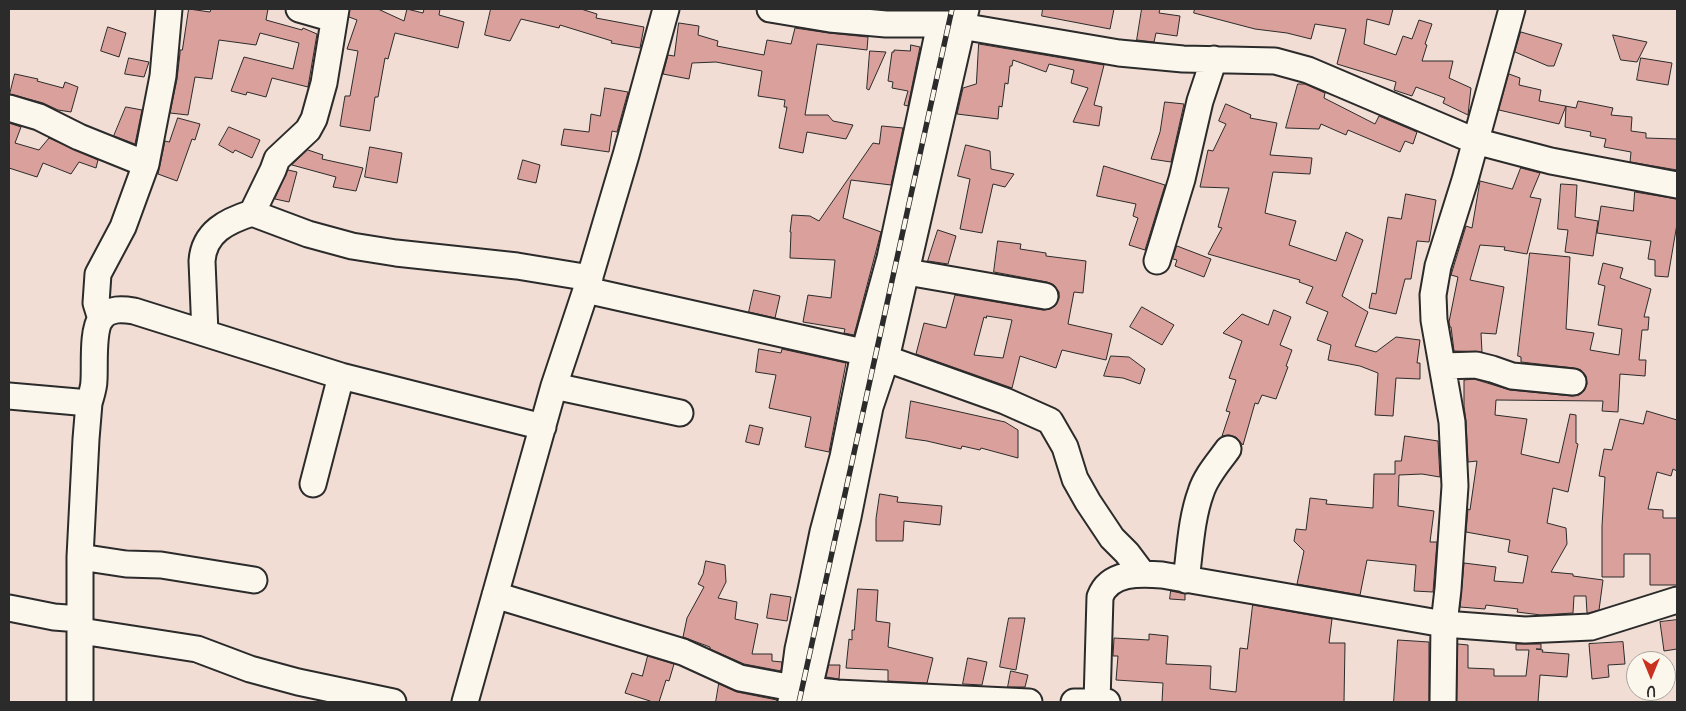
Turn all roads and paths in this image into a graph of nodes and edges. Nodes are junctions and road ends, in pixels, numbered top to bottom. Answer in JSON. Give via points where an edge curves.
{"nodes":[{"id":1,"x":169,"y":9,"type":"edge"},
{"id":2,"x":299,"y":9,"type":"edge"},
{"id":3,"x":666,"y":9,"type":"edge"},
{"id":4,"x":770,"y":9,"type":"edge"},
{"id":5,"x":1512,"y":9,"type":"edge"},
{"id":6,"x":335,"y":14,"type":"edge"},
{"id":7,"x":957,"y":20,"type":"edge"},
{"id":8,"x":1214,"y":59,"type":"junction"},
{"id":9,"x":9,"y":108,"type":"edge"},
{"id":10,"x":1475,"y":141,"type":"junction"},
{"id":11,"x":142,"y":162,"type":"junction"},
{"id":12,"x":1677,"y":185,"type":"edge"},
{"id":13,"x":252,"y":213,"type":"junction"},
{"id":14,"x":1157,"y":261,"type":"dead end"},
{"id":15,"x":907,"y":272,"type":"junction"},
{"id":16,"x":588,"y":284,"type":"junction"},
{"id":17,"x":1045,"y":296,"type":"dead end"},
{"id":18,"x":101,"y":319,"type":"junction"},
{"id":19,"x":205,"y":333,"type":"junction"},
{"id":20,"x":875,"y":356,"type":"junction"},
{"id":21,"x":1442,"y":366,"type":"junction"},
{"id":22,"x":341,"y":376,"type":"junction"},
{"id":23,"x":1573,"y":382,"type":"dead end"},
{"id":24,"x":554,"y":386,"type":"junction"},
{"id":25,"x":9,"y":396,"type":"edge"},
{"id":26,"x":82,"y":403,"type":"junction"},
{"id":27,"x":680,"y":413,"type":"dead end"},
{"id":28,"x":542,"y":427,"type":"junction"},
{"id":29,"x":1228,"y":449,"type":"dead end"},
{"id":30,"x":314,"y":484,"type":"dead end"},
{"id":31,"x":80,"y":557,"type":"junction"},
{"id":32,"x":1142,"y":573,"type":"junction"},
{"id":33,"x":254,"y":580,"type":"dead end"},
{"id":34,"x":1186,"y":580,"type":"junction"},
{"id":35,"x":496,"y":595,"type":"junction"},
{"id":36,"x":1677,"y":600,"type":"edge"},
{"id":37,"x":9,"y":608,"type":"edge"},
{"id":38,"x":75,"y":622,"type":"junction"},
{"id":39,"x":1444,"y":624,"type":"junction"},
{"id":40,"x":800,"y":695,"type":"edge"},
{"id":41,"x":80,"y":702,"type":"edge"},
{"id":42,"x":392,"y":702,"type":"edge"},
{"id":43,"x":465,"y":702,"type":"edge"},
{"id":44,"x":1029,"y":702,"type":"edge"},
{"id":45,"x":1074,"y":702,"type":"edge"},
{"id":46,"x":1097,"y":702,"type":"edge"},
{"id":47,"x":1107,"y":702,"type":"edge"},
{"id":48,"x":1443,"y":702,"type":"edge"}],
"edges":[{"from":1,"to":11,"type":"street","via":[[162,76]]},
{"from":2,"to":6,"type":"street"},
{"from":3,"to":16,"type":"street"},
{"from":4,"to":7,"type":"street","via":[[886,24]]},
{"from":5,"to":10,"type":"street"},
{"from":6,"to":13,"type":"street","via":[[324,83],[314,119],[308,130],[277,159]]},
{"from":7,"to":8,"type":"street","via":[[1119,53]]},
{"from":7,"to":15,"type":"street"},
{"from":7,"to":20,"type":"street","via":[[890,258]]},
{"from":8,"to":10,"type":"street","via":[[1275,61],[1308,70]]},
{"from":8,"to":14,"type":"street"},
{"from":9,"to":11,"type":"street","via":[[39,117]]},
{"from":10,"to":12,"type":"street","via":[[1551,161]]},
{"from":10,"to":21,"type":"street","via":[[1438,266],[1433,295]]},
{"from":11,"to":18,"type":"street","via":[[123,227],[98,274],[96,303]]},
{"from":13,"to":16,"type":"street","via":[[352,246],[517,266]]},
{"from":13,"to":19,"type":"street","via":[[220,227],[204,250]]},
{"from":15,"to":17,"type":"street"},
{"from":15,"to":20,"type":"street"},
{"from":16,"to":20,"type":"street"},
{"from":16,"to":24,"type":"street"},
{"from":18,"to":19,"type":"street","via":[[109,312],[134,310]]},
{"from":18,"to":26,"type":"street","via":[[96,332],[94,383]]},
{"from":19,"to":22,"type":"street"},
{"from":20,"to":32,"type":"street","via":[[1005,401],[1050,421],[1065,447],[1088,502],[1112,538]]},
{"from":20,"to":40,"type":"street","via":[[843,457],[810,590],[798,649]]},
{"from":21,"to":23,"type":"street","via":[[1476,365],[1512,376]]},
{"from":21,"to":39,"type":"street","via":[[1452,422],[1456,486]]},
{"from":22,"to":28,"type":"street"},
{"from":22,"to":30,"type":"street"},
{"from":24,"to":27,"type":"street"},
{"from":24,"to":28,"type":"street"},
{"from":25,"to":26,"type":"street"},
{"from":26,"to":31,"type":"street","via":[[86,439]]},
{"from":28,"to":35,"type":"street"},
{"from":29,"to":34,"type":"street","via":[[1201,491]]},
{"from":31,"to":33,"type":"street","via":[[161,565]]},
{"from":31,"to":38,"type":"street"},
{"from":32,"to":34,"type":"street"},
{"from":32,"to":46,"type":"street","via":[[1115,579],[1105,586],[1100,597]]},
{"from":34,"to":39,"type":"street"},
{"from":35,"to":40,"type":"street","via":[[683,652],[740,678]]},
{"from":35,"to":43,"type":"street"},
{"from":36,"to":39,"type":"street","via":[[1591,627],[1525,630]]},
{"from":37,"to":38,"type":"street"},
{"from":38,"to":41,"type":"street"},
{"from":38,"to":42,"type":"street","via":[[197,649],[250,669]]},
{"from":39,"to":48,"type":"street"},
{"from":40,"to":44,"type":"street","via":[[837,693]]},
{"from":45,"to":46,"type":"street"},
{"from":46,"to":47,"type":"street"}]}
